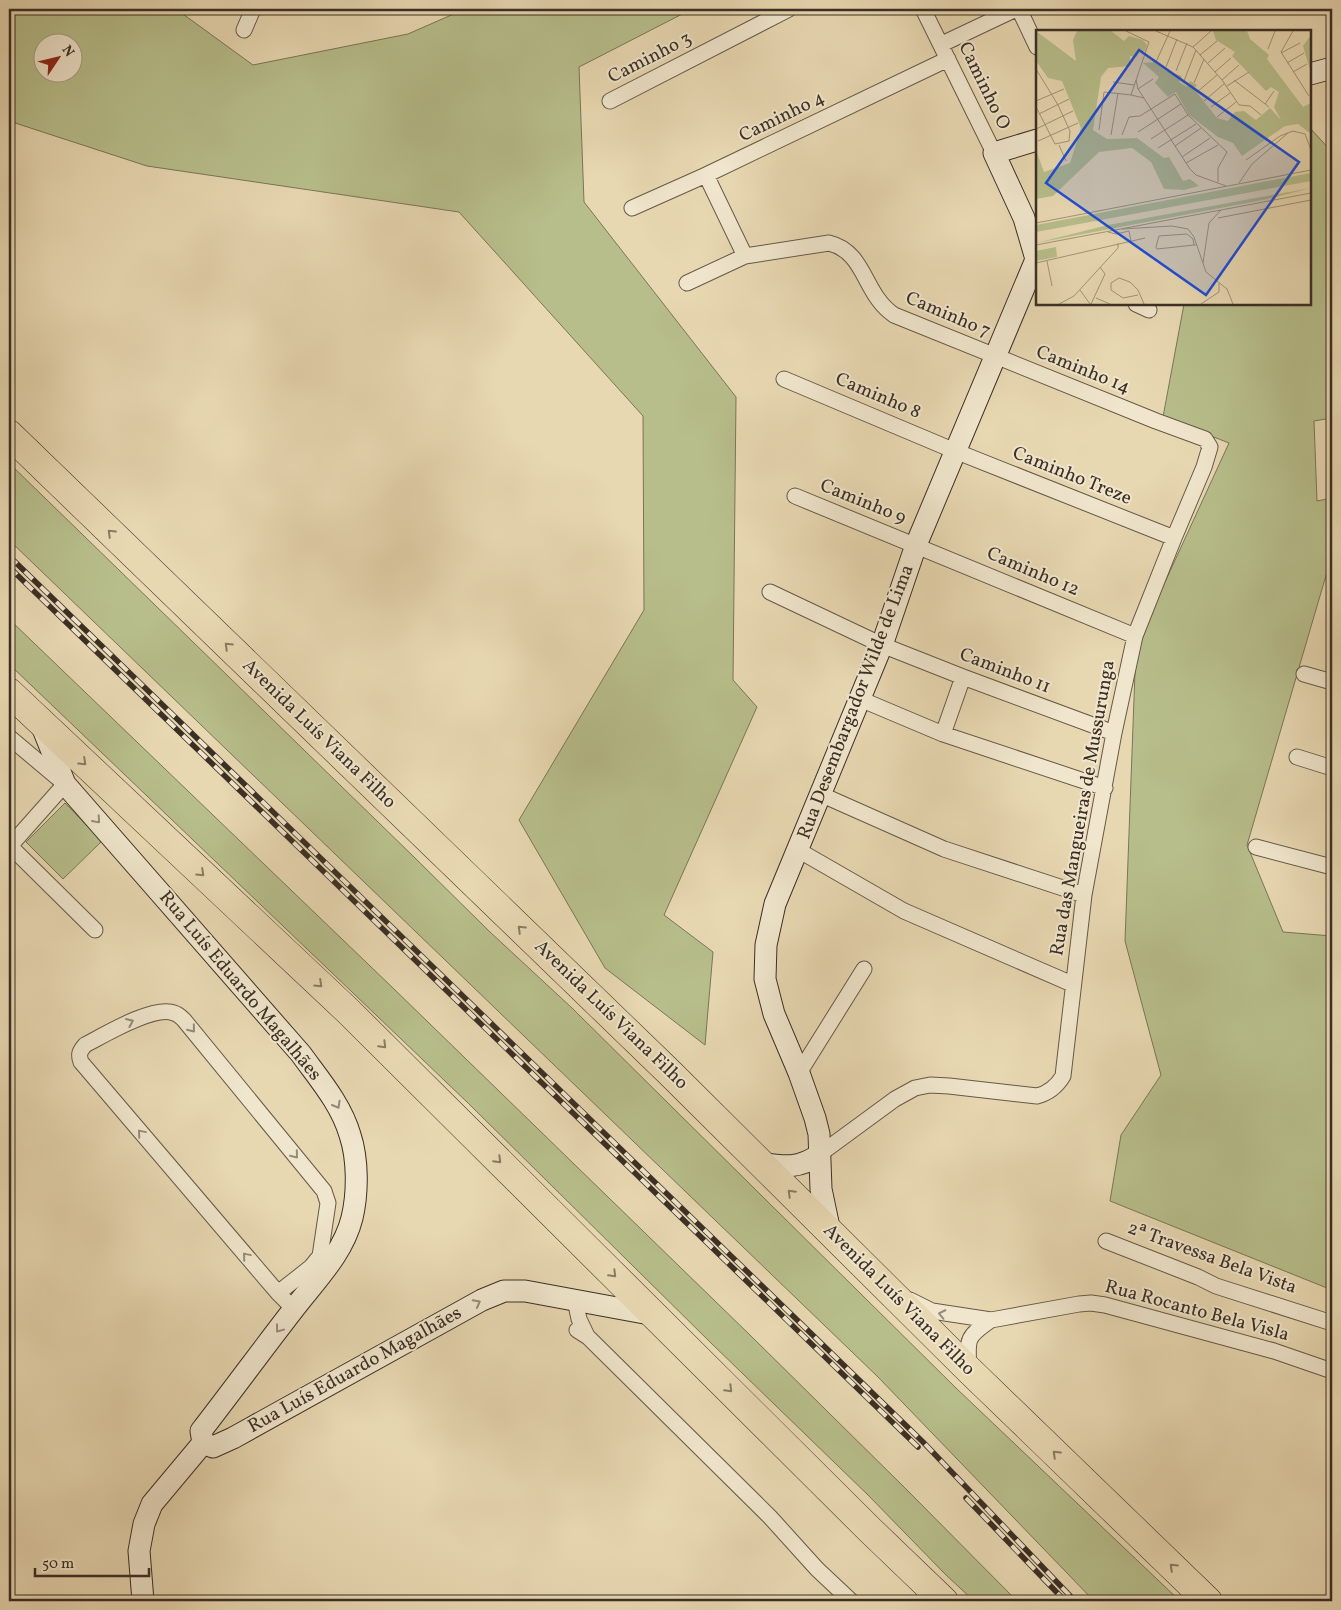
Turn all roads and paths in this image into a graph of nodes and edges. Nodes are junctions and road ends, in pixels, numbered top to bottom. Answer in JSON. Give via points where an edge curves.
{"nodes":[{"id":1,"x":254,"y":9,"type":"edge"},
{"id":2,"x":789,"y":9,"type":"edge"},
{"id":3,"x":923,"y":9,"type":"edge"},
{"id":4,"x":1018,"y":9,"type":"edge"},
{"id":5,"x":244,"y":30,"type":"dead end"},
{"id":6,"x":942,"y":44,"type":"junction"},
{"id":7,"x":1036,"y":45,"type":"edge"},
{"id":8,"x":948,"y":59,"type":"junction"},
{"id":9,"x":1332,"y":68,"type":"edge"},
{"id":10,"x":1311,"y":74,"type":"edge"},
{"id":11,"x":610,"y":101,"type":"dead end"},
{"id":12,"x":1036,"y":140,"type":"edge"},
{"id":13,"x":994,"y":153,"type":"junction"},
{"id":14,"x":706,"y":175,"type":"junction"},
{"id":15,"x":632,"y":208,"type":"dead end"},
{"id":16,"x":1031,"y":220,"type":"edge"},
{"id":17,"x":1036,"y":252,"type":"edge"},
{"id":18,"x":745,"y":256,"type":"junction"},
{"id":19,"x":1036,"y":261,"type":"edge"},
{"id":20,"x":687,"y":283,"type":"dead end"},
{"id":21,"x":995,"y":356,"type":"junction"},
{"id":22,"x":784,"y":378,"type":"dead end"},
{"id":23,"x":9,"y":434,"type":"edge"},
{"id":24,"x":955,"y":451,"type":"junction"},
{"id":25,"x":1204,"y":468,"type":"joint"},
{"id":26,"x":795,"y":496,"type":"dead end"},
{"id":27,"x":1174,"y":538,"type":"junction"},
{"id":28,"x":916,"y":545,"type":"junction"},
{"id":29,"x":770,"y":592,"type":"dead end"},
{"id":30,"x":1135,"y":636,"type":"junction"},
{"id":31,"x":882,"y":645,"type":"junction"},
{"id":32,"x":1304,"y":674,"type":"dead end"},
{"id":33,"x":963,"y":677,"type":"junction"},
{"id":34,"x":1332,"y":682,"type":"edge"},
{"id":35,"x":9,"y":692,"type":"edge"},
{"id":36,"x":860,"y":699,"type":"junction"},
{"id":37,"x":40,"y":722,"type":"junction"},
{"id":38,"x":1114,"y":733,"type":"junction"},
{"id":39,"x":943,"y":734,"type":"junction"},
{"id":40,"x":9,"y":736,"type":"edge"},
{"id":41,"x":1297,"y":757,"type":"dead end"},
{"id":42,"x":1332,"y":768,"type":"edge"},
{"id":43,"x":65,"y":784,"type":"junction"},
{"id":44,"x":1105,"y":788,"type":"junction"},
{"id":45,"x":820,"y":794,"type":"junction"},
{"id":46,"x":9,"y":845,"type":"edge"},
{"id":47,"x":1256,"y":847,"type":"dead end"},
{"id":48,"x":798,"y":850,"type":"junction"},
{"id":49,"x":1332,"y":867,"type":"edge"},
{"id":50,"x":1084,"y":895,"type":"junction"},
{"id":51,"x":95,"y":930,"type":"dead end"},
{"id":52,"x":864,"y":969,"type":"dead end"},
{"id":53,"x":1072,"y":984,"type":"junction"},
{"id":54,"x":799,"y":1073,"type":"junction"},
{"id":55,"x":820,"y":1154,"type":"junction"},
{"id":56,"x":761,"y":1163,"type":"junction"},
{"id":57,"x":830,"y":1232,"type":"junction"},
{"id":58,"x":1106,"y":1240,"type":"dead end"},
{"id":59,"x":876,"y":1278,"type":"junction"},
{"id":60,"x":278,"y":1294,"type":"junction"},
{"id":61,"x":575,"y":1300,"type":"junction"},
{"id":62,"x":294,"y":1310,"type":"junction"},
{"id":63,"x":655,"y":1316,"type":"junction"},
{"id":64,"x":991,"y":1320,"type":"junction"},
{"id":65,"x":1332,"y":1323,"type":"edge"},
{"id":66,"x":969,"y":1370,"type":"junction"},
{"id":67,"x":1332,"y":1370,"type":"edge"},
{"id":68,"x":203,"y":1443,"type":"junction"},
{"id":69,"x":143,"y":1601,"type":"edge"},
{"id":70,"x":851,"y":1601,"type":"edge"},
{"id":71,"x":944,"y":1601,"type":"edge"},
{"id":72,"x":1208,"y":1601,"type":"edge"}],
"edges":[{"from":1,"to":5,"type":"street"},
{"from":2,"to":11,"type":"street","name":"Caminho 3"},
{"from":3,"to":6,"type":"street","name":"Caminho O"},
{"from":4,"to":6,"type":"street"},
{"from":4,"to":7,"type":"street"},
{"from":6,"to":8,"type":"street","name":"Caminho O"},
{"from":8,"to":13,"type":"street","name":"Caminho O"},
{"from":8,"to":14,"type":"street","name":"Caminho 4"},
{"from":9,"to":10,"type":"main road"},
{"from":12,"to":13,"type":"main road"},
{"from":13,"to":16,"type":"main road","name":"Rua Desembargador Wilde de Lima"},
{"from":14,"to":15,"type":"street","name":"Caminho 4"},
{"from":14,"to":18,"type":"street"},
{"from":16,"to":17,"type":"main road","name":"Rua Desembargador Wilde de Lima"},
{"from":18,"to":20,"type":"street"},
{"from":18,"to":21,"type":"street","name":"Caminho 7","via":[[829,243],[840,245],[852,254],[878,301],[894,315]]},
{"from":19,"to":21,"type":"main road","name":"Rua Desembargador Wilde de Lima"},
{"from":21,"to":24,"type":"main road","name":"Rua Desembargador Wilde de Lima"},
{"from":21,"to":25,"type":"street","name":"Caminho 14","via":[[1207,441],[1210,447]]},
{"from":22,"to":24,"type":"street","name":"Caminho 8"},
{"from":56,"to":23,"type":"highway","name":"Avenida Luís Viana Filho","one_way":true},
{"from":24,"to":27,"type":"street","name":"Caminho Treze"},
{"from":24,"to":28,"type":"main road","name":"Rua Desembargador Wilde de Lima"},
{"from":25,"to":27,"type":"street","name":"Rua das Mangueiras de Mussurunga"},
{"from":26,"to":28,"type":"street","name":"Caminho 9"},
{"from":27,"to":30,"type":"street","name":"Rua das Mangueiras de Mussurunga"},
{"from":28,"to":30,"type":"street","name":"Caminho 12"},
{"from":28,"to":31,"type":"main road","name":"Rua Desembargador Wilde de Lima"},
{"from":29,"to":31,"type":"street","name":"Caminho 11"},
{"from":30,"to":38,"type":"street","name":"Rua das Mangueiras de Mussurunga"},
{"from":31,"to":33,"type":"street","name":"Caminho 11"},
{"from":31,"to":36,"type":"main road","name":"Rua Desembargador Wilde de Lima"},
{"from":32,"to":34,"type":"street"},
{"from":33,"to":38,"type":"street","name":"Caminho 11"},
{"from":33,"to":39,"type":"street"},
{"from":35,"to":37,"type":"highway"},
{"from":36,"to":39,"type":"street"},
{"from":36,"to":45,"type":"main road","name":"Rua Desembargador Wilde de Lima"},
{"from":37,"to":43,"type":"main road","name":"Rua Luís Eduardo Magalhães"},
{"from":37,"to":63,"type":"highway","one_way":true,"via":[[348,1011]]},
{"from":38,"to":44,"type":"street","name":"Rua das Mangueiras de Mussurunga"},
{"from":39,"to":44,"type":"street"},
{"from":40,"to":43,"type":"street"},
{"from":41,"to":42,"type":"street"},
{"from":43,"to":46,"type":"street"},
{"from":43,"to":62,"type":"main road","name":"Rua Luís Eduardo Magalhães","one_way":true,"via":[[302,1054],[343,1116],[354,1156],[352,1218],[337,1253]]},
{"from":44,"to":50,"type":"street","name":"Rua das Mangueiras de Mussurunga"},
{"from":45,"to":48,"type":"main road","name":"Rua Desembargador Wilde de Lima"},
{"from":45,"to":50,"type":"street","via":[[944,849]]},
{"from":46,"to":51,"type":"street"},
{"from":47,"to":49,"type":"street"},
{"from":48,"to":53,"type":"street","via":[[924,921]]},
{"from":48,"to":54,"type":"main road","name":"Rua Desembargador Wilde de Lima","via":[[775,904],[766,945],[765,979],[774,1014]]},
{"from":50,"to":53,"type":"street","name":"Rua das Mangueiras de Mussurunga"},
{"from":52,"to":54,"type":"street"},
{"from":53,"to":55,"type":"street","name":"Rua das Mangueiras de Mussurunga","via":[[1063,1076],[1045,1094],[1037,1096],[930,1085],[915,1088]]},
{"from":54,"to":55,"type":"main road","name":"Rua Desembargador Wilde de Lima","via":[[815,1118]]},
{"from":55,"to":56,"type":"main road","via":[[798,1166]]},
{"from":55,"to":57,"type":"main road","name":"Rua Desembargador Wilde de Lima","via":[[821,1189]]},
{"from":57,"to":56,"type":"highway","name":"Avenida Luís Viana Filho","one_way":true},
{"from":57,"to":59,"type":"highway","name":"Avenida Luís Viana Filho"},
{"from":58,"to":65,"type":"street","name":"2ª Travessa Bela Vista","via":[[1216,1286]]},
{"from":64,"to":59,"type":"street","name":"Rua Rocanto Bela Visla","one_way":true,"via":[[932,1311]]},
{"from":59,"to":66,"type":"highway","name":"Avenida Luís Viana Filho"},
{"from":60,"to":60,"type":"street","one_way":true,"via":[[81,1062],[80,1051],[85,1046],[131,1021],[162,1013],[178,1015],[324,1191],[328,1203],[320,1256]]},
{"from":60,"to":62,"type":"street"},
{"from":61,"to":63,"type":"main road","name":"Rua Luís Eduardo Magalhães"},
{"from":68,"to":61,"type":"main road","name":"Rua Luís Eduardo Magalhães","one_way":true,"via":[[213,1447],[233,1438],[482,1300],[504,1291],[525,1291]]},
{"from":61,"to":70,"type":"street","via":[[583,1334]]},
{"from":62,"to":68,"type":"main road","name":"Rua Luís Eduardo Magalhães","one_way":true,"via":[[201,1431]]},
{"from":63,"to":71,"type":"highway","one_way":true},
{"from":64,"to":66,"type":"street","name":"Rua Rocanto Bela Visla","via":[[969,1340]]},
{"from":64,"to":67,"type":"street","name":"Rua Rocanto Bela Visla","via":[[1080,1304],[1105,1304],[1274,1350]]},
{"from":72,"to":66,"type":"highway","name":"Avenida Luís Viana Filho","one_way":true},
{"from":68,"to":69,"type":"main road","name":"Rua Luís Eduardo Magalhães","via":[[152,1504],[144,1524],[139,1551]]}]}
